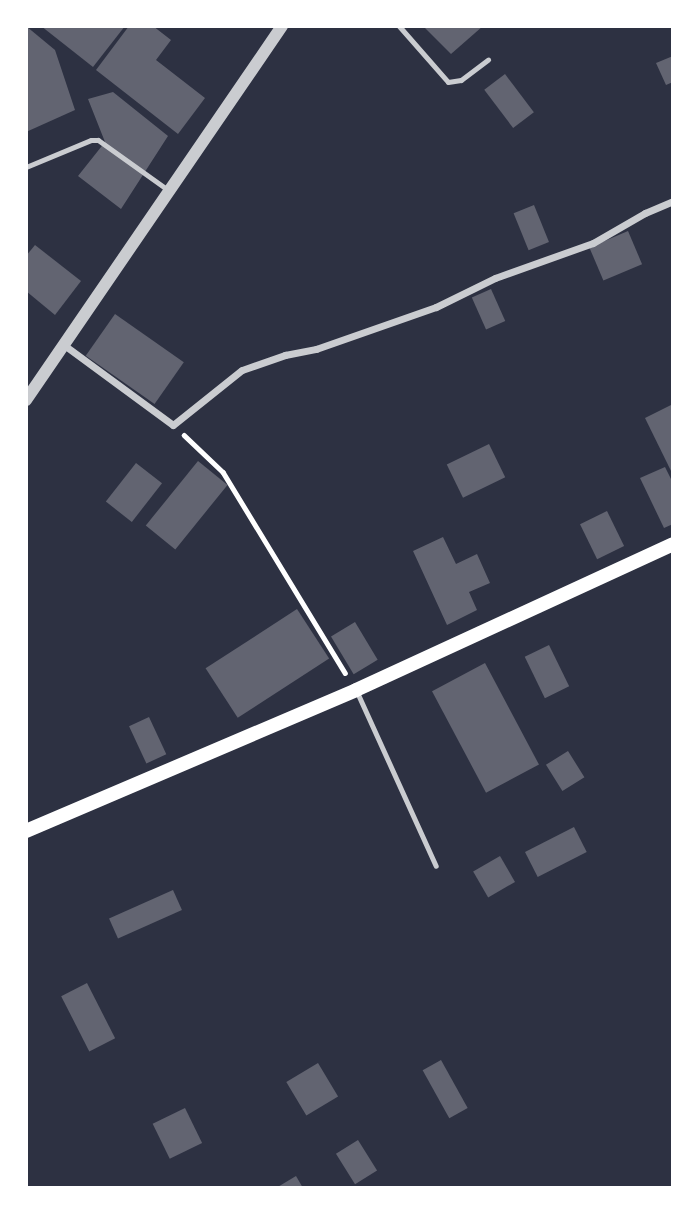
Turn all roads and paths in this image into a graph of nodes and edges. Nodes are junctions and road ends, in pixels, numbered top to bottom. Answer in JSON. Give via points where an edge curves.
{"nodes":[{"id":1,"x":282,"y":26,"type":"edge"},
{"id":2,"x":400,"y":26,"type":"edge"},
{"id":3,"x":488,"y":60,"type":"dead end"},
{"id":4,"x":26,"y":167,"type":"edge"},
{"id":5,"x":168,"y":190,"type":"junction"},
{"id":6,"x":673,"y":201,"type":"edge"},
{"id":7,"x":64,"y":345,"type":"junction"},
{"id":8,"x":26,"y":400,"type":"edge"},
{"id":9,"x":173,"y":425,"type":"junction"},
{"id":10,"x":673,"y":544,"type":"edge"},
{"id":11,"x":356,"y":690,"type":"junction"},
{"id":12,"x":26,"y":831,"type":"edge"},
{"id":13,"x":436,"y":866,"type":"dead end"}],
"edges":[{"from":1,"to":5,"type":"street"},
{"from":2,"to":3,"type":"lane","via":[[448,82],[461,80]]},
{"from":4,"to":5,"type":"lane","via":[[97,140]]},
{"from":5,"to":7,"type":"street"},
{"from":6,"to":9,"type":"street","via":[[593,243],[495,278],[436,307],[242,370]]},
{"from":7,"to":8,"type":"street"},
{"from":7,"to":9,"type":"street"},
{"from":9,"to":11,"type":"path","via":[[223,472]]},
{"from":10,"to":11,"type":"main road"},
{"from":11,"to":12,"type":"main road"},
{"from":11,"to":13,"type":"lane"}]}
